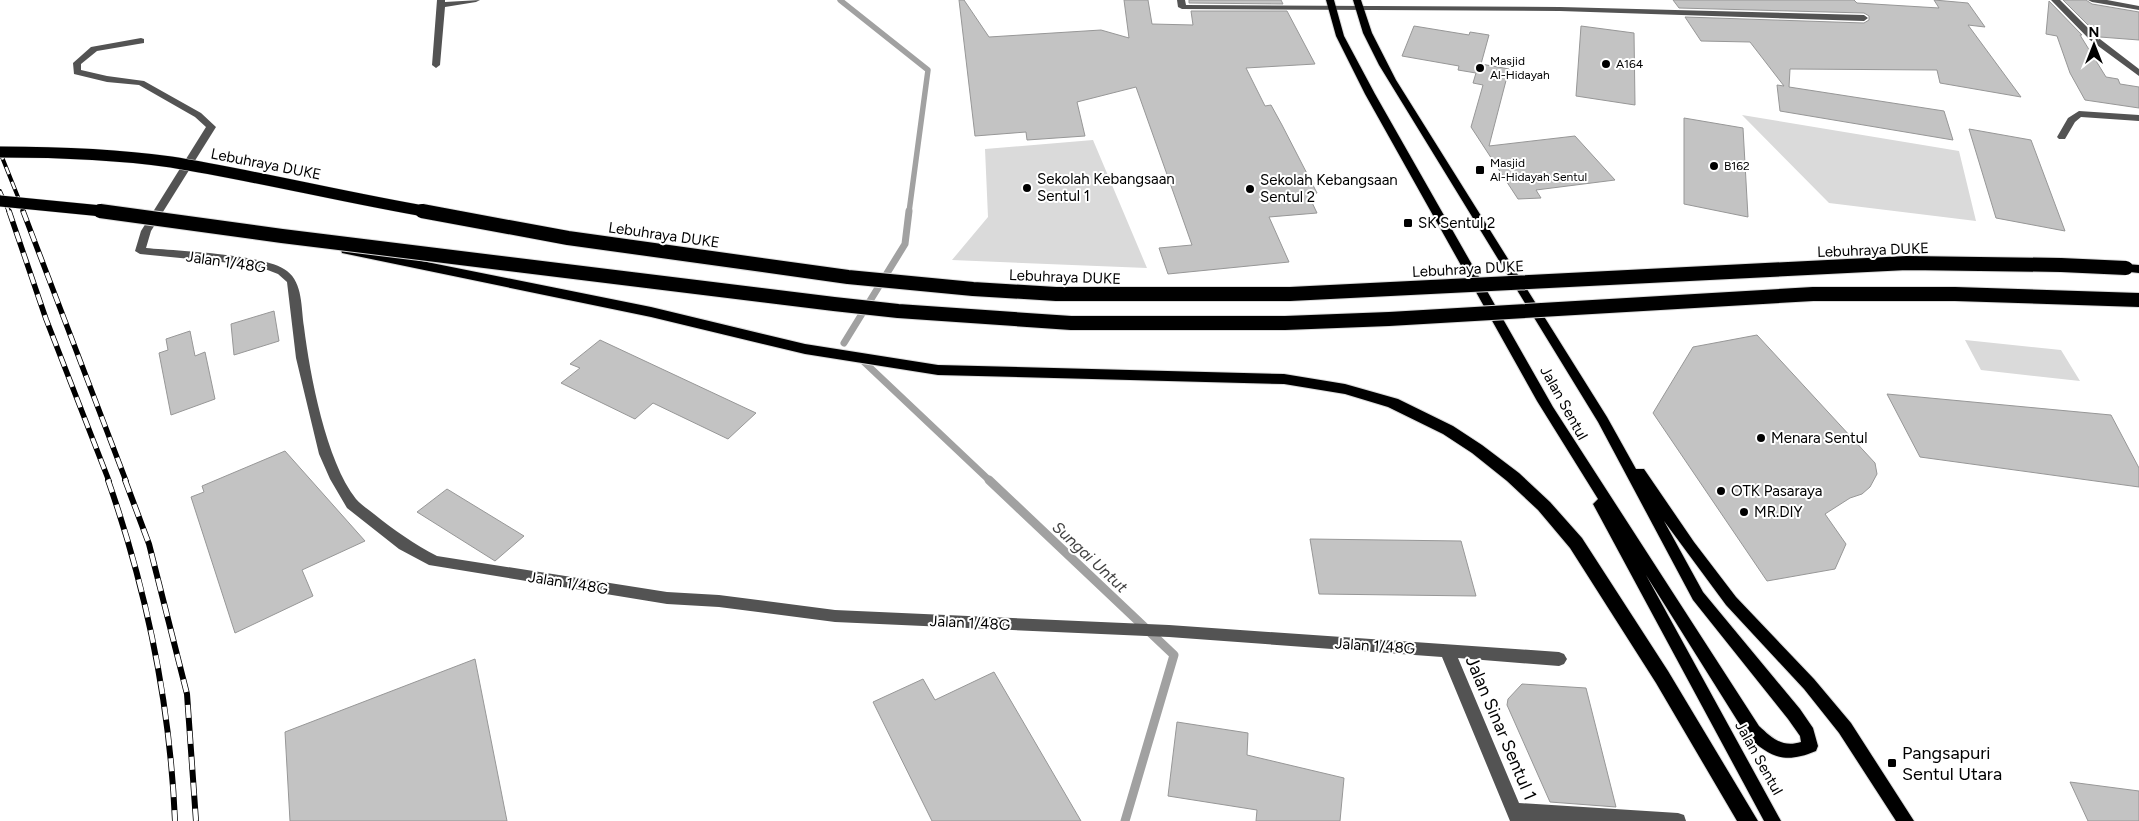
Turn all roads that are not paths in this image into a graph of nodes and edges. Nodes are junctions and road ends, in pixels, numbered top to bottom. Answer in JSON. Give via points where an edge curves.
{"nodes":[{"id":1,"x":476,"y":0,"type":"edge"},
{"id":2,"x":1637,"y":0,"type":"edge"},
{"id":3,"x":2055,"y":0,"type":"edge"},
{"id":4,"x":2092,"y":0,"type":"edge"},
{"id":5,"x":441,"y":2,"type":"edge"},
{"id":6,"x":1181,"y":3,"type":"edge"},
{"id":7,"x":1331,"y":4,"type":"edge"},
{"id":8,"x":1358,"y":5,"type":"edge"},
{"id":9,"x":2139,"y":8,"type":"edge"},
{"id":10,"x":1630,"y":10,"type":"junction"},
{"id":11,"x":1864,"y":18,"type":"dead end"},
{"id":12,"x":141,"y":41,"type":"dead end"},
{"id":13,"x":436,"y":65,"type":"dead end"},
{"id":14,"x":2139,"y":73,"type":"edge"},
{"id":15,"x":2139,"y":118,"type":"edge"},
{"id":16,"x":2062,"y":137,"type":"dead end"},
{"id":17,"x":0,"y":152,"type":"edge"},
{"id":18,"x":0,"y":201,"type":"edge"},
{"id":19,"x":282,"y":236,"type":"junction"},
{"id":20,"x":2132,"y":268,"type":"edge"},
{"id":21,"x":2139,"y":300,"type":"edge"},
{"id":22,"x":1543,"y":401,"type":"junction"},
{"id":23,"x":1602,"y":420,"type":"junction"},
{"id":24,"x":1447,"y":651,"type":"junction"},
{"id":25,"x":1559,"y":659,"type":"dead end"},
{"id":26,"x":1516,"y":816,"type":"edge"},
{"id":27,"x":1678,"y":821,"type":"edge"},
{"id":28,"x":1748,"y":821,"type":"edge"},
{"id":29,"x":1773,"y":821,"type":"edge"},
{"id":30,"x":1906,"y":821,"type":"edge"}],
"edges":[{"from":1,"to":5,"type":"street"},
{"from":2,"to":10,"type":"street"},
{"from":3,"to":14,"type":"street","via":[[2093,38]]},
{"from":4,"to":9,"type":"street"},
{"from":5,"to":13,"type":"street"},
{"from":6,"to":7,"type":"street"},
{"from":7,"to":8,"type":"street"},
{"from":7,"to":22,"type":"main road","name":"Jalan Sentul","via":[[1340,36],[1370,94]]},
{"from":8,"to":10,"type":"street"},
{"from":8,"to":23,"type":"main road","name":"Jalan Sentul","via":[[1363,23],[1404,101]]},
{"from":10,"to":11,"type":"street"},
{"from":12,"to":24,"type":"street","name":"Jalan 1/48G","via":[[94,49],[77,63],[77,72],[141,83],[198,115],[210,127],[146,231],[140,251],[259,264],[282,272],[292,281],[302,358],[325,454],[337,479],[352,504],[404,545],[434,561],[667,598],[719,600],[835,616],[1169,632]]},
{"from":15,"to":16,"type":"street","via":[[2078,114]]},
{"from":17,"to":20,"type":"highway","name":"Lebuhraya DUKE","bridge":true,"via":[[69,152],[169,162],[568,238],[848,277],[1056,294],[1290,294],[1907,264]]},
{"from":18,"to":19,"type":"highway","bridge":true,"via":[[119,213]]},
{"from":19,"to":21,"type":"highway","bridge":true,"via":[[898,312],[1071,323],[1275,323],[1379,319],[1813,294],[1921,293]]},
{"from":19,"to":28,"type":"highway","bridge":true,"via":[[650,312],[805,349],[938,370],[1284,379],[1374,396],[1411,410],[1477,449],[1513,476],[1576,543],[1662,676]]},
{"from":22,"to":23,"type":"main road","via":[[1753,731],[1769,746],[1784,752],[1798,752],[1810,746],[1807,733],[1794,714],[1698,596]]},
{"from":22,"to":29,"type":"main road","name":"Jalan Sentul"},
{"from":23,"to":30,"type":"main road","name":"Jalan Sentul","via":[[1731,601],[1809,684],[1845,728]]},
{"from":24,"to":25,"type":"street","name":"Jalan 1/48G"},
{"from":24,"to":26,"type":"street","name":"Jalan Sinar Sentul 1"},
{"from":26,"to":27,"type":"street"}]}
